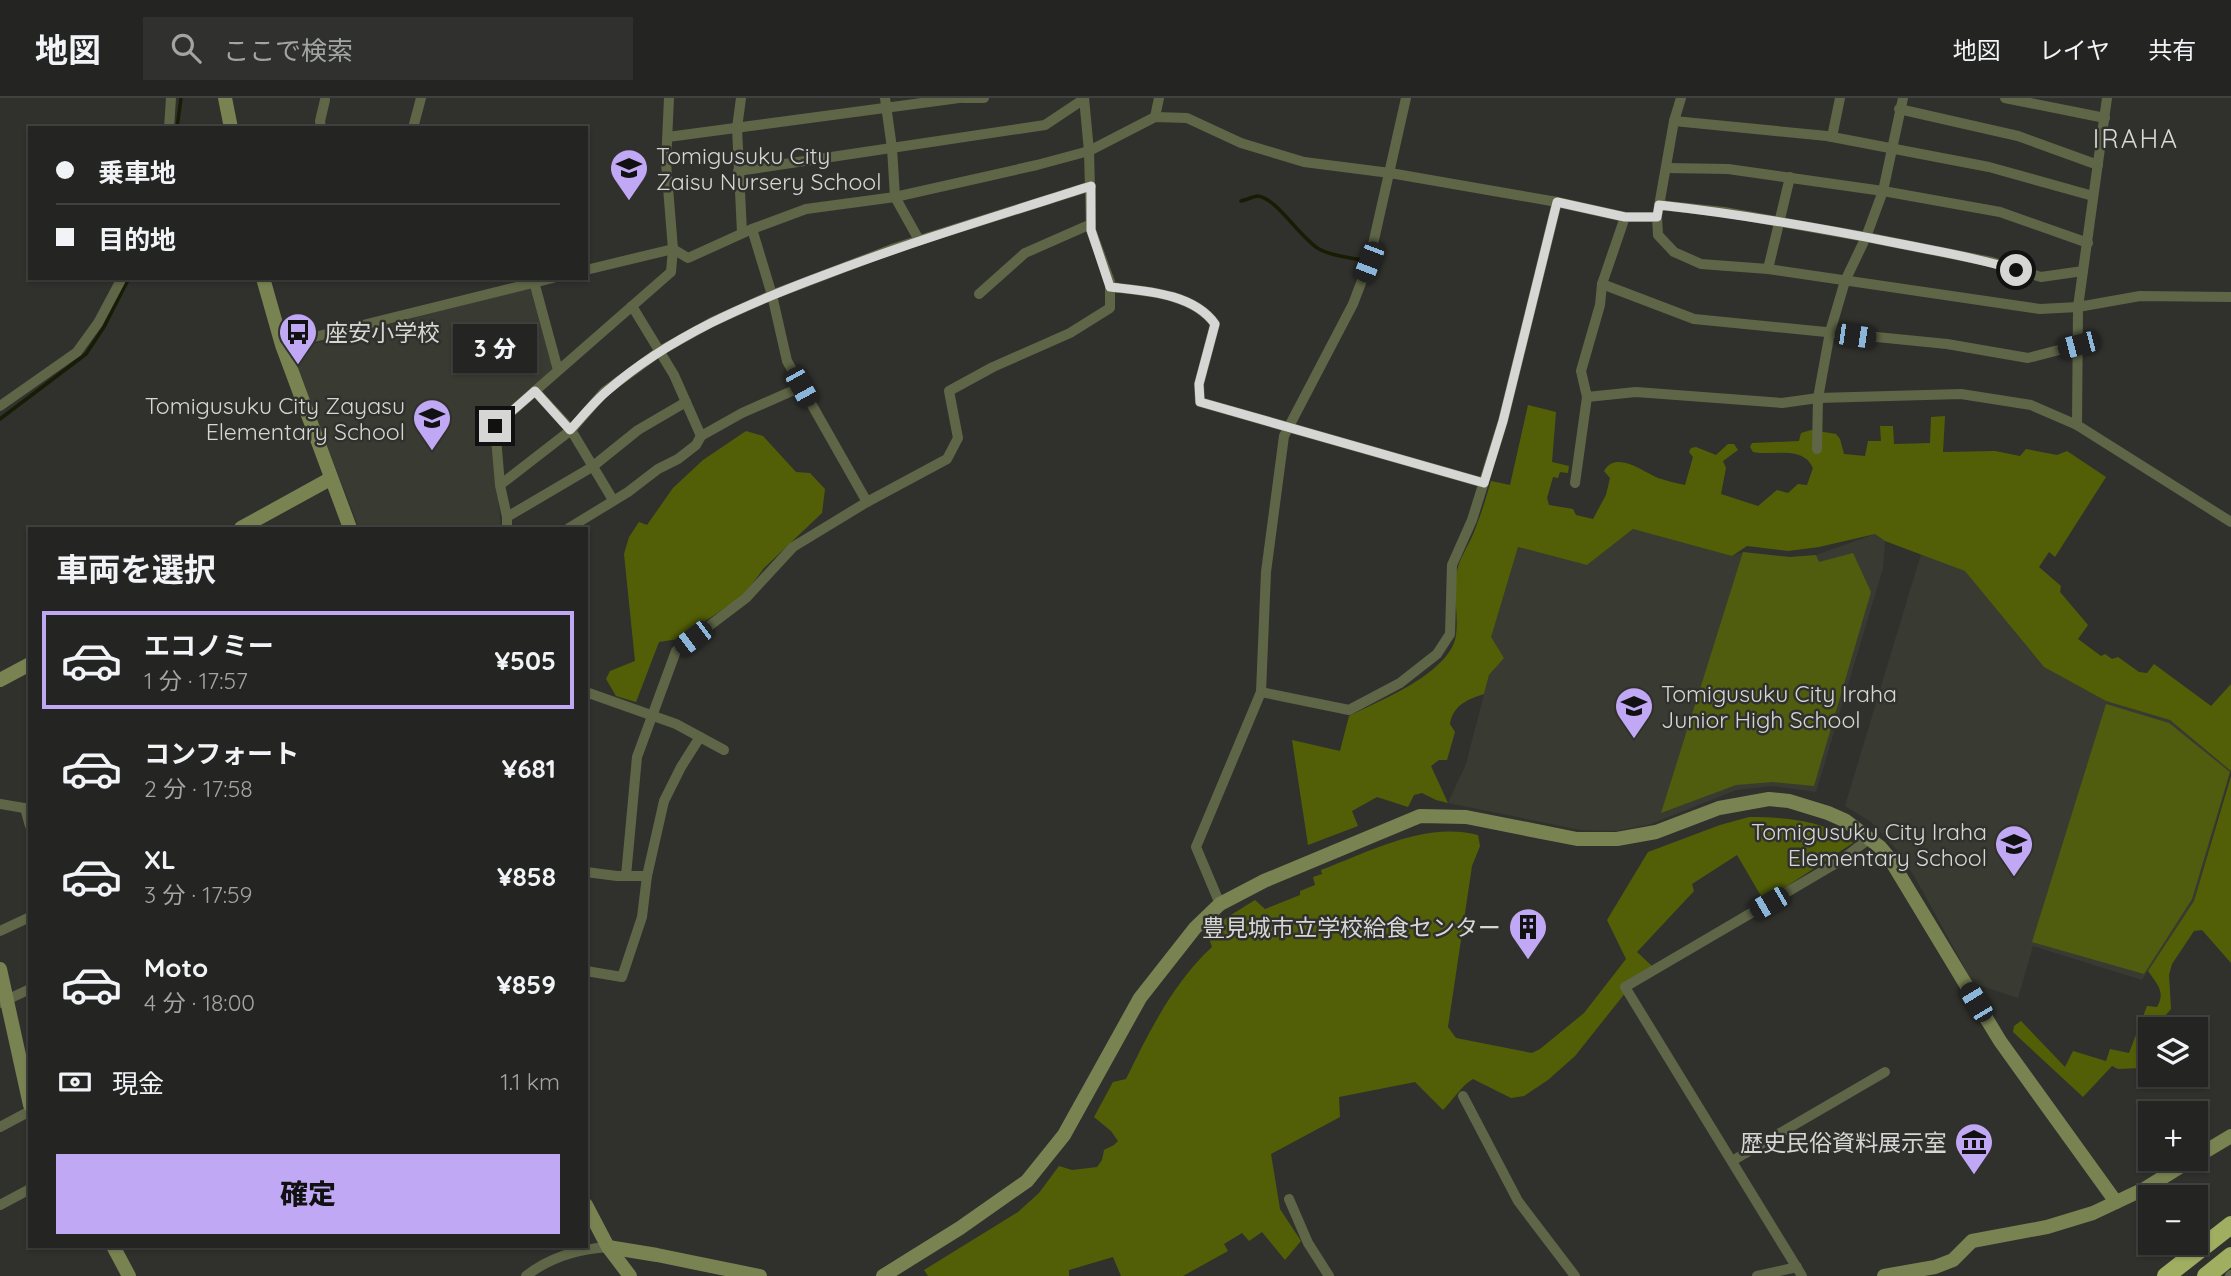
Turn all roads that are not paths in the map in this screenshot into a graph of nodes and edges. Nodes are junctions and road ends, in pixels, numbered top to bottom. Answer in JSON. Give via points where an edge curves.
{"nodes":[{"id":1,"x":171,"y":98,"type":"edge"},
{"id":2,"x":225,"y":98,"type":"edge"},
{"id":3,"x":421,"y":98,"type":"edge"},
{"id":4,"x":669,"y":98,"type":"edge"},
{"id":5,"x":741,"y":98,"type":"edge"},
{"id":6,"x":961,"y":98,"type":"edge"},
{"id":7,"x":984,"y":98,"type":"edge"},
{"id":8,"x":1159,"y":98,"type":"edge"},
{"id":9,"x":1406,"y":98,"type":"edge"},
{"id":10,"x":1681,"y":98,"type":"edge"},
{"id":11,"x":1840,"y":98,"type":"edge"},
{"id":12,"x":1903,"y":98,"type":"edge"},
{"id":13,"x":2005,"y":98,"type":"edge"},
{"id":14,"x":2108,"y":98,"type":"edge"},
{"id":15,"x":1084,"y":99,"type":"edge"},
{"id":16,"x":325,"y":100,"type":"dead end"},
{"id":17,"x":886,"y":103,"type":"edge"},
{"id":18,"x":1899,"y":109,"type":"junction"},
{"id":19,"x":1155,"y":117,"type":"junction"},
{"id":20,"x":2105,"y":118,"type":"junction"},
{"id":21,"x":1675,"y":121,"type":"junction"},
{"id":22,"x":169,"y":126,"type":"edge"},
{"id":23,"x":231,"y":126,"type":"edge"},
{"id":24,"x":321,"y":126,"type":"edge"},
{"id":25,"x":414,"y":126,"type":"edge"},
{"id":26,"x":737,"y":128,"type":"junction"},
{"id":27,"x":1832,"y":136,"type":"junction"},
{"id":28,"x":668,"y":137,"type":"junction"},
{"id":29,"x":892,"y":148,"type":"junction"},
{"id":30,"x":1892,"y":148,"type":"junction"},
{"id":31,"x":1089,"y":151,"type":"junction"},
{"id":32,"x":2098,"y":165,"type":"junction"},
{"id":33,"x":1666,"y":168,"type":"junction"},
{"id":34,"x":738,"y":171,"type":"junction"},
{"id":35,"x":1390,"y":173,"type":"junction"},
{"id":36,"x":1790,"y":177,"type":"junction"},
{"id":37,"x":1091,"y":186,"type":"junction"},
{"id":38,"x":1883,"y":191,"type":"junction"},
{"id":39,"x":2093,"y":196,"type":"junction"},
{"id":40,"x":895,"y":197,"type":"junction"},
{"id":41,"x":1557,"y":202,"type":"junction"},
{"id":42,"x":1659,"y":205,"type":"junction"},
{"id":43,"x":1625,"y":217,"type":"junction"},
{"id":44,"x":1657,"y":217,"type":"junction"},
{"id":45,"x":1780,"y":222,"type":"junction"},
{"id":46,"x":1091,"y":224,"type":"junction"},
{"id":47,"x":747,"y":231,"type":"junction"},
{"id":48,"x":1866,"y":237,"type":"junction"},
{"id":49,"x":919,"y":240,"type":"junction"},
{"id":50,"x":2088,"y":243,"type":"junction"},
{"id":51,"x":673,"y":249,"type":"junction"},
{"id":52,"x":1768,"y":269,"type":"junction"},
{"id":53,"x":588,"y":270,"type":"edge"},
{"id":54,"x":2083,"y":271,"type":"junction"},
{"id":55,"x":121,"y":280,"type":"edge"},
{"id":56,"x":264,"y":280,"type":"edge"},
{"id":57,"x":533,"y":281,"type":"edge"},
{"id":58,"x":1845,"y":281,"type":"junction"},
{"id":59,"x":1602,"y":284,"type":"junction"},
{"id":60,"x":1110,"y":287,"type":"junction"},
{"id":61,"x":979,"y":294,"type":"dead end"},
{"id":62,"x":772,"y":295,"type":"junction"},
{"id":63,"x":2231,"y":297,"type":"edge"},
{"id":64,"x":632,"y":306,"type":"junction"},
{"id":65,"x":2078,"y":307,"type":"junction"},
{"id":66,"x":1830,"y":332,"type":"junction"},
{"id":67,"x":282,"y":345,"type":"junction"},
{"id":68,"x":2078,"y":345,"type":"junction"},
{"id":69,"x":660,"y":351,"type":"junction"},
{"id":70,"x":558,"y":370,"type":"junction"},
{"id":71,"x":801,"y":387,"type":"junction"},
{"id":72,"x":535,"y":391,"type":"junction"},
{"id":73,"x":1587,"y":397,"type":"junction"},
{"id":74,"x":1818,"y":398,"type":"junction"},
{"id":75,"x":686,"y":402,"type":"junction"},
{"id":76,"x":0,"y":406,"type":"edge"},
{"id":77,"x":2077,"y":425,"type":"junction"},
{"id":78,"x":1288,"y":427,"type":"junction"},
{"id":79,"x":570,"y":430,"type":"junction"},
{"id":80,"x":701,"y":436,"type":"junction"},
{"id":81,"x":1817,"y":449,"type":"dead end"},
{"id":82,"x":592,"y":467,"type":"junction"},
{"id":83,"x":330,"y":479,"type":"junction"},
{"id":84,"x":1484,"y":483,"type":"junction"},
{"id":85,"x":1575,"y":483,"type":"dead end"},
{"id":86,"x":500,"y":485,"type":"junction"},
{"id":87,"x":613,"y":500,"type":"junction"},
{"id":88,"x":867,"y":502,"type":"junction"},
{"id":89,"x":507,"y":517,"type":"junction"},
{"id":90,"x":2231,"y":522,"type":"edge"},
{"id":91,"x":244,"y":527,"type":"edge"},
{"id":92,"x":350,"y":527,"type":"edge"},
{"id":93,"x":507,"y":527,"type":"edge"},
{"id":94,"x":571,"y":527,"type":"edge"},
{"id":95,"x":28,"y":665,"type":"edge"},
{"id":96,"x":0,"y":680,"type":"edge"},
{"id":97,"x":1261,"y":692,"type":"junction"},
{"id":98,"x":588,"y":693,"type":"edge"},
{"id":99,"x":652,"y":715,"type":"junction"},
{"id":100,"x":700,"y":737,"type":"junction"},
{"id":101,"x":724,"y":750,"type":"dead end"},
{"id":102,"x":0,"y":804,"type":"edge"},
{"id":103,"x":27,"y":808,"type":"edge"},
{"id":104,"x":1870,"y":838,"type":"junction"},
{"id":105,"x":588,"y":872,"type":"edge"},
{"id":106,"x":626,"y":876,"type":"junction"},
{"id":107,"x":647,"y":876,"type":"junction"},
{"id":108,"x":1220,"y":904,"type":"junction"},
{"id":109,"x":28,"y":918,"type":"edge"},
{"id":110,"x":0,"y":930,"type":"edge"},
{"id":111,"x":0,"y":969,"type":"edge"},
{"id":112,"x":588,"y":971,"type":"edge"},
{"id":113,"x":28,"y":990,"type":"edge"},
{"id":114,"x":3,"y":1001,"type":"edge"},
{"id":115,"x":25,"y":1066,"type":"edge"},
{"id":116,"x":1885,"y":1072,"type":"dead end"},
{"id":117,"x":28,"y":1089,"type":"edge"},
{"id":118,"x":1463,"y":1096,"type":"dead end"},
{"id":119,"x":28,"y":1112,"type":"edge"},
{"id":120,"x":0,"y":1126,"type":"edge"},
{"id":121,"x":2231,"y":1136,"type":"edge"},
{"id":122,"x":2208,"y":1150,"type":"edge"},
{"id":123,"x":1732,"y":1161,"type":"junction"},
{"id":124,"x":2174,"y":1171,"type":"edge"},
{"id":125,"x":28,"y":1190,"type":"edge"},
{"id":126,"x":1289,"y":1199,"type":"dead end"},
{"id":127,"x":2116,"y":1202,"type":"junction"},
{"id":128,"x":0,"y":1205,"type":"edge"},
{"id":129,"x":588,"y":1209,"type":"edge"},
{"id":130,"x":2231,"y":1225,"type":"edge"},
{"id":131,"x":608,"y":1247,"type":"junction"},
{"id":132,"x":117,"y":1248,"type":"edge"},
{"id":133,"x":586,"y":1248,"type":"edge"},
{"id":134,"x":588,"y":1248,"type":"edge"},
{"id":135,"x":2231,"y":1256,"type":"edge"},
{"id":136,"x":1800,"y":1272,"type":"edge"},
{"id":137,"x":129,"y":1276,"type":"edge"},
{"id":138,"x":526,"y":1276,"type":"edge"},
{"id":139,"x":630,"y":1276,"type":"edge"},
{"id":140,"x":760,"y":1276,"type":"edge"},
{"id":141,"x":883,"y":1276,"type":"edge"},
{"id":142,"x":1329,"y":1276,"type":"edge"},
{"id":143,"x":1575,"y":1276,"type":"edge"},
{"id":144,"x":1757,"y":1276,"type":"edge"},
{"id":145,"x":1884,"y":1276,"type":"edge"},
{"id":146,"x":2166,"y":1276,"type":"edge"},
{"id":147,"x":2206,"y":1276,"type":"edge"}],
"edges":[{"from":1,"to":22,"type":"street"},
{"from":2,"to":23,"type":"street"},
{"from":3,"to":25,"type":"street"},
{"from":4,"to":28,"type":"street"},
{"from":5,"to":26,"type":"street"},
{"from":6,"to":7,"type":"street"},
{"from":6,"to":17,"type":"street"},
{"from":8,"to":19,"type":"street"},
{"from":9,"to":35,"type":"street"},
{"from":10,"to":21,"type":"street"},
{"from":11,"to":27,"type":"street"},
{"from":12,"to":18,"type":"street"},
{"from":13,"to":20,"type":"street"},
{"from":14,"to":20,"type":"street"},
{"from":15,"to":29,"type":"street","via":[[1045,125]]},
{"from":15,"to":31,"type":"street"},
{"from":16,"to":24,"type":"street"},
{"from":17,"to":26,"type":"street"},
{"from":17,"to":29,"type":"street"},
{"from":18,"to":30,"type":"street"},
{"from":18,"to":32,"type":"street","via":[[2018,136]]},
{"from":19,"to":31,"type":"street"},
{"from":19,"to":35,"type":"street","via":[[1187,118],[1241,143],[1304,162]]},
{"from":20,"to":32,"type":"street"},
{"from":21,"to":27,"type":"street"},
{"from":21,"to":33,"type":"street"},
{"from":26,"to":28,"type":"street"},
{"from":26,"to":34,"type":"street"},
{"from":27,"to":30,"type":"street"},
{"from":28,"to":51,"type":"street"},
{"from":29,"to":34,"type":"street"},
{"from":29,"to":40,"type":"street"},
{"from":30,"to":38,"type":"street"},
{"from":30,"to":39,"type":"street","via":[[1989,167]]},
{"from":31,"to":37,"type":"street"},
{"from":31,"to":40,"type":"street"},
{"from":32,"to":39,"type":"street"},
{"from":33,"to":36,"type":"street"},
{"from":33,"to":42,"type":"street"},
{"from":34,"to":47,"type":"street"},
{"from":35,"to":41,"type":"street"},
{"from":35,"to":78,"type":"street","via":[[1369,262],[1353,304]]},
{"from":36,"to":38,"type":"street"},
{"from":36,"to":45,"type":"street"},
{"from":37,"to":46,"type":"street"},
{"from":37,"to":49,"type":"street"},
{"from":38,"to":48,"type":"street"},
{"from":38,"to":50,"type":"street","via":[[2000,212]]},
{"from":39,"to":50,"type":"street"},
{"from":40,"to":47,"type":"street","via":[[806,209]]},
{"from":40,"to":49,"type":"street"},
{"from":41,"to":43,"type":"street"},
{"from":41,"to":84,"type":"street"},
{"from":42,"to":44,"type":"street"},
{"from":42,"to":45,"type":"street"},
{"from":43,"to":44,"type":"street"},
{"from":43,"to":59,"type":"street"},
{"from":44,"to":52,"type":"street","via":[[1658,235],[1674,252],[1701,264]]},
{"from":45,"to":48,"type":"street"},
{"from":45,"to":52,"type":"street"},
{"from":46,"to":60,"type":"street"},
{"from":46,"to":61,"type":"street","via":[[1026,253]]},
{"from":47,"to":51,"type":"street","via":[[688,258]]},
{"from":47,"to":62,"type":"street"},
{"from":48,"to":54,"type":"street","via":[[1992,262],[2041,277]]},
{"from":48,"to":58,"type":"street"},
{"from":49,"to":62,"type":"street"},
{"from":50,"to":54,"type":"street"},
{"from":51,"to":53,"type":"street"},
{"from":51,"to":64,"type":"street","via":[[671,272]]},
{"from":52,"to":58,"type":"street"},
{"from":54,"to":65,"type":"street"},
{"from":55,"to":76,"type":"street","via":[[77,352]]},
{"from":56,"to":67,"type":"street"},
{"from":57,"to":67,"type":"street"},
{"from":57,"to":70,"type":"street"},
{"from":58,"to":65,"type":"street","via":[[2040,309]]},
{"from":58,"to":66,"type":"street"},
{"from":59,"to":66,"type":"street","via":[[1694,319]]},
{"from":59,"to":73,"type":"street","via":[[1581,371]]},
{"from":60,"to":78,"type":"street","via":[[1150,292],[1206,312],[1215,324],[1199,384],[1200,402]]},
{"from":60,"to":88,"type":"street","via":[[1110,308],[949,391],[958,438],[947,459]]},
{"from":62,"to":69,"type":"street"},
{"from":62,"to":71,"type":"street","via":[[787,361]]},
{"from":63,"to":65,"type":"street","via":[[2140,296]]},
{"from":64,"to":69,"type":"street"},
{"from":64,"to":70,"type":"street"},
{"from":65,"to":68,"type":"street"},
{"from":66,"to":68,"type":"street","via":[[2028,358]]},
{"from":66,"to":74,"type":"street"},
{"from":67,"to":83,"type":"street"},
{"from":68,"to":77,"type":"street"},
{"from":69,"to":75,"type":"street"},
{"from":69,"to":79,"type":"street","via":[[604,392]]},
{"from":70,"to":72,"type":"street"},
{"from":71,"to":80,"type":"street"},
{"from":71,"to":88,"type":"street"},
{"from":72,"to":79,"type":"street"},
{"from":72,"to":86,"type":"street","via":[[495,426]]},
{"from":73,"to":74,"type":"street","via":[[1636,393],[1782,403]]},
{"from":73,"to":85,"type":"street"},
{"from":74,"to":77,"type":"street","via":[[1961,394],[2032,405]]},
{"from":74,"to":81,"type":"street"},
{"from":75,"to":80,"type":"street"},
{"from":75,"to":82,"type":"street","via":[[638,430]]},
{"from":77,"to":90,"type":"street"},
{"from":78,"to":84,"type":"street"},
{"from":78,"to":97,"type":"street","via":[[1266,572]]},
{"from":79,"to":82,"type":"street"},
{"from":79,"to":86,"type":"street"},
{"from":80,"to":87,"type":"street","via":[[678,459]]},
{"from":82,"to":87,"type":"street"},
{"from":82,"to":89,"type":"street"},
{"from":83,"to":91,"type":"street"},
{"from":83,"to":92,"type":"street"},
{"from":84,"to":97,"type":"street","via":[[1452,565],[1450,634],[1437,654],[1400,682],[1349,710]]},
{"from":86,"to":89,"type":"street"},
{"from":87,"to":94,"type":"street"},
{"from":88,"to":99,"type":"street","via":[[793,547],[746,598],[676,651]]},
{"from":89,"to":93,"type":"street"},
{"from":95,"to":96,"type":"street"},
{"from":97,"to":108,"type":"street","via":[[1196,847]]},
{"from":98,"to":99,"type":"street"},
{"from":99,"to":100,"type":"street"},
{"from":99,"to":106,"type":"street","via":[[637,757]]},
{"from":100,"to":101,"type":"street"},
{"from":100,"to":107,"type":"street","via":[[664,801]]},
{"from":102,"to":103,"type":"street"},
{"from":104,"to":108,"type":"street","via":[[1828,813],[1769,799],[1719,808],[1656,832],[1617,839],[1577,839],[1466,817],[1420,816]]},
{"from":104,"to":123,"type":"street","via":[[1625,987]]},
{"from":104,"to":127,"type":"street","via":[[1894,865],[2000,1041]]},
{"from":105,"to":106,"type":"street"},
{"from":106,"to":107,"type":"street"},
{"from":107,"to":112,"type":"street","via":[[642,917],[622,977]]},
{"from":108,"to":141,"type":"street","via":[[1140,998],[1064,1135],[1027,1181]]},
{"from":109,"to":110,"type":"street"},
{"from":111,"to":114,"type":"street"},
{"from":113,"to":114,"type":"street"},
{"from":114,"to":115,"type":"street"},
{"from":115,"to":117,"type":"street"},
{"from":116,"to":123,"type":"street"},
{"from":118,"to":143,"type":"street","via":[[1518,1201]]},
{"from":119,"to":120,"type":"street"},
{"from":121,"to":122,"type":"street"},
{"from":123,"to":136,"type":"street"},
{"from":124,"to":127,"type":"street"},
{"from":125,"to":128,"type":"street"},
{"from":126,"to":142,"type":"street"},
{"from":127,"to":145,"type":"street","via":[[2047,1227],[1972,1241],[1953,1260],[1936,1267]]},
{"from":129,"to":131,"type":"street"},
{"from":130,"to":146,"type":"highway"},
{"from":131,"to":134,"type":"street"},
{"from":131,"to":139,"type":"street"},
{"from":131,"to":140,"type":"street"},
{"from":132,"to":137,"type":"street"},
{"from":133,"to":138,"type":"street","via":[[543,1264]]},
{"from":135,"to":147,"type":"highway"},
{"from":136,"to":144,"type":"street"}]}
